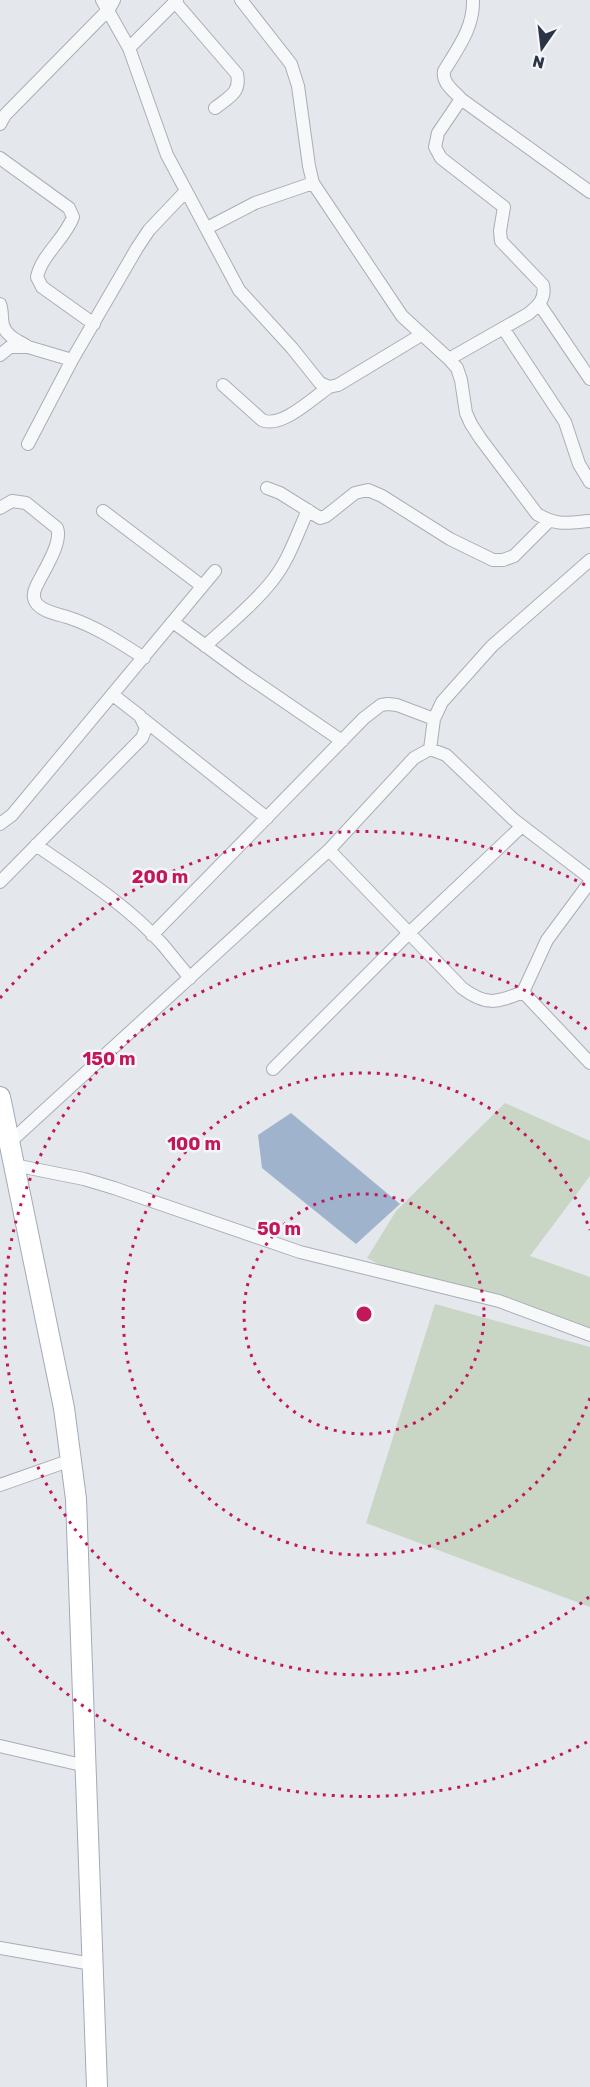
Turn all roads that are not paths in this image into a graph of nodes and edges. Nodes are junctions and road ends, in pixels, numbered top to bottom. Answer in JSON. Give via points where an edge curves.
{"nodes":[{"id":1,"x":241,"y":0,"type":"edge"},
{"id":2,"x":473,"y":0,"type":"edge"},
{"id":3,"x":176,"y":1,"type":"edge"},
{"id":4,"x":108,"y":3,"type":"edge"},
{"id":5,"x":129,"y":48,"type":"junction"},
{"id":6,"x":461,"y":99,"type":"junction"},
{"id":7,"x":215,"y":108,"type":"dead end"},
{"id":8,"x":2,"y":117,"type":"edge"},
{"id":9,"x":0,"y":158,"type":"edge"},
{"id":10,"x":313,"y":183,"type":"junction"},
{"id":11,"x":186,"y":191,"type":"junction"},
{"id":12,"x":590,"y":192,"type":"edge"},
{"id":13,"x":207,"y":228,"type":"junction"},
{"id":14,"x":0,"y":304,"type":"edge"},
{"id":15,"x":540,"y":305,"type":"junction"},
{"id":16,"x":94,"y":324,"type":"junction"},
{"id":17,"x":503,"y":328,"type":"junction"},
{"id":18,"x":421,"y":335,"type":"junction"},
{"id":19,"x":28,"y":347,"type":"junction"},
{"id":20,"x":0,"y":355,"type":"edge"},
{"id":21,"x":449,"y":359,"type":"junction"},
{"id":22,"x":72,"y":360,"type":"junction"},
{"id":23,"x":590,"y":379,"type":"edge"},
{"id":24,"x":223,"y":385,"type":"dead end"},
{"id":25,"x":329,"y":387,"type":"junction"},
{"id":26,"x":28,"y":444,"type":"dead end"},
{"id":27,"x":590,"y":482,"type":"edge"},
{"id":28,"x":267,"y":488,"type":"dead end"},
{"id":29,"x":0,"y":508,"type":"edge"},
{"id":30,"x":590,"y":508,"type":"edge"},
{"id":31,"x":308,"y":510,"type":"junction"},
{"id":32,"x":103,"y":511,"type":"dead end"},
{"id":33,"x":549,"y":521,"type":"junction"},
{"id":34,"x":590,"y":521,"type":"edge"},
{"id":35,"x":590,"y":560,"type":"edge"},
{"id":36,"x":215,"y":571,"type":"dead end"},
{"id":37,"x":202,"y":586,"type":"junction"},
{"id":38,"x":173,"y":622,"type":"junction"},
{"id":39,"x":205,"y":646,"type":"junction"},
{"id":40,"x":144,"y":658,"type":"junction"},
{"id":41,"x":113,"y":695,"type":"junction"},
{"id":42,"x":140,"y":716,"type":"junction"},
{"id":43,"x":434,"y":719,"type":"junction"},
{"id":44,"x":342,"y":741,"type":"junction"},
{"id":45,"x":430,"y":749,"type":"junction"},
{"id":46,"x":267,"y":818,"type":"junction"},
{"id":47,"x":0,"y":824,"type":"edge"},
{"id":48,"x":522,"y":826,"type":"junction"},
{"id":49,"x":36,"y":845,"type":"junction"},
{"id":50,"x":329,"y":850,"type":"junction"},
{"id":51,"x":590,"y":880,"type":"edge"},
{"id":52,"x":0,"y":882,"type":"edge"},
{"id":53,"x":409,"y":933,"type":"junction"},
{"id":54,"x":152,"y":935,"type":"junction"},
{"id":55,"x":190,"y":978,"type":"junction"},
{"id":56,"x":523,"y":992,"type":"junction"},
{"id":57,"x":590,"y":1063,"type":"edge"},
{"id":58,"x":273,"y":1069,"type":"dead end"},
{"id":59,"x":0,"y":1097,"type":"edge"},
{"id":60,"x":2,"y":1120,"type":"edge"},
{"id":61,"x":10,"y":1142,"type":"junction"},
{"id":62,"x":14,"y":1166,"type":"junction"},
{"id":63,"x":590,"y":1335,"type":"edge"},
{"id":64,"x":71,"y":1460,"type":"junction"},
{"id":65,"x":0,"y":1485,"type":"edge"},
{"id":66,"x":0,"y":1746,"type":"edge"},
{"id":67,"x":86,"y":1766,"type":"junction"},
{"id":68,"x":0,"y":1948,"type":"edge"},
{"id":69,"x":92,"y":1964,"type":"junction"},
{"id":70,"x":97,"y":2087,"type":"edge"}],
"edges":[{"from":1,"to":10,"type":"street","via":[[291,64]]},
{"from":2,"to":6,"type":"street","via":[[470,27],[443,77]]},
{"from":3,"to":5,"type":"street"},
{"from":3,"to":7,"type":"street","via":[[237,74],[236,92]]},
{"from":4,"to":5,"type":"street"},
{"from":4,"to":8,"type":"street"},
{"from":5,"to":11,"type":"street","via":[[167,155]]},
{"from":6,"to":12,"type":"street"},
{"from":6,"to":15,"type":"street","via":[[438,133],[435,147],[441,158],[504,207],[501,241],[543,285]]},
{"from":9,"to":16,"type":"street","via":[[69,207],[73,217],[69,228],[39,266],[37,277],[42,287]]},
{"from":10,"to":13,"type":"street","via":[[255,203]]},
{"from":10,"to":18,"type":"street","via":[[402,316]]},
{"from":11,"to":13,"type":"street"},
{"from":11,"to":16,"type":"street","via":[[149,230]]},
{"from":13,"to":25,"type":"street","via":[[239,290],[320,383]]},
{"from":14,"to":19,"type":"street","via":[[3,326]]},
{"from":15,"to":17,"type":"street"},
{"from":15,"to":23,"type":"street"},
{"from":16,"to":22,"type":"street"},
{"from":17,"to":21,"type":"street"},
{"from":17,"to":27,"type":"street","via":[[565,422],[579,464]]},
{"from":18,"to":21,"type":"street"},
{"from":18,"to":25,"type":"street"},
{"from":19,"to":20,"type":"street","via":[[10,347]]},
{"from":19,"to":22,"type":"street"},
{"from":21,"to":33,"type":"street","via":[[457,368],[466,413],[475,431],[537,514]]},
{"from":22,"to":26,"type":"street"},
{"from":24,"to":25,"type":"street","via":[[270,423],[284,419]]},
{"from":28,"to":31,"type":"street"},
{"from":29,"to":40,"type":"street","via":[[12,501],[26,503],[59,533],[34,591],[36,603],[44,610],[102,631]]},
{"from":30,"to":34,"type":"street"},
{"from":31,"to":33,"type":"street","via":[[322,518],[355,493],[368,490],[493,560],[514,556]]},
{"from":31,"to":39,"type":"street","via":[[273,580]]},
{"from":32,"to":37,"type":"street"},
{"from":33,"to":34,"type":"street"},
{"from":35,"to":43,"type":"street","via":[[492,646],[442,702]]},
{"from":36,"to":37,"type":"street"},
{"from":37,"to":38,"type":"street"},
{"from":38,"to":39,"type":"street"},
{"from":38,"to":40,"type":"street"},
{"from":39,"to":44,"type":"street"},
{"from":40,"to":41,"type":"street"},
{"from":41,"to":42,"type":"street"},
{"from":41,"to":47,"type":"street","via":[[12,815]]},
{"from":42,"to":46,"type":"street"},
{"from":42,"to":49,"type":"street","via":[[146,728],[142,738]]},
{"from":43,"to":44,"type":"street","via":[[397,705],[381,705]]},
{"from":43,"to":45,"type":"street"},
{"from":44,"to":46,"type":"street"},
{"from":45,"to":48,"type":"street","via":[[446,755]]},
{"from":45,"to":50,"type":"street","via":[[414,758]]},
{"from":46,"to":54,"type":"street"},
{"from":48,"to":51,"type":"street"},
{"from":48,"to":53,"type":"street"},
{"from":49,"to":52,"type":"street"},
{"from":49,"to":54,"type":"street","via":[[96,887]]},
{"from":50,"to":53,"type":"street"},
{"from":50,"to":55,"type":"street"},
{"from":51,"to":56,"type":"street","via":[[547,940]]},
{"from":53,"to":56,"type":"street","via":[[475,998],[500,1001]]},
{"from":53,"to":58,"type":"street"},
{"from":54,"to":55,"type":"street"},
{"from":55,"to":61,"type":"street"},
{"from":56,"to":57,"type":"street"},
{"from":59,"to":60,"type":"main road"},
{"from":60,"to":61,"type":"main road"},
{"from":61,"to":62,"type":"main road"},
{"from":62,"to":63,"type":"street","via":[[84,1179],[300,1252],[499,1301]]},
{"from":62,"to":64,"type":"main road","via":[[64,1407]]},
{"from":64,"to":65,"type":"street"},
{"from":64,"to":67,"type":"main road"},
{"from":66,"to":67,"type":"street"},
{"from":67,"to":69,"type":"main road"},
{"from":68,"to":69,"type":"street"},
{"from":69,"to":70,"type":"main road"}]}
